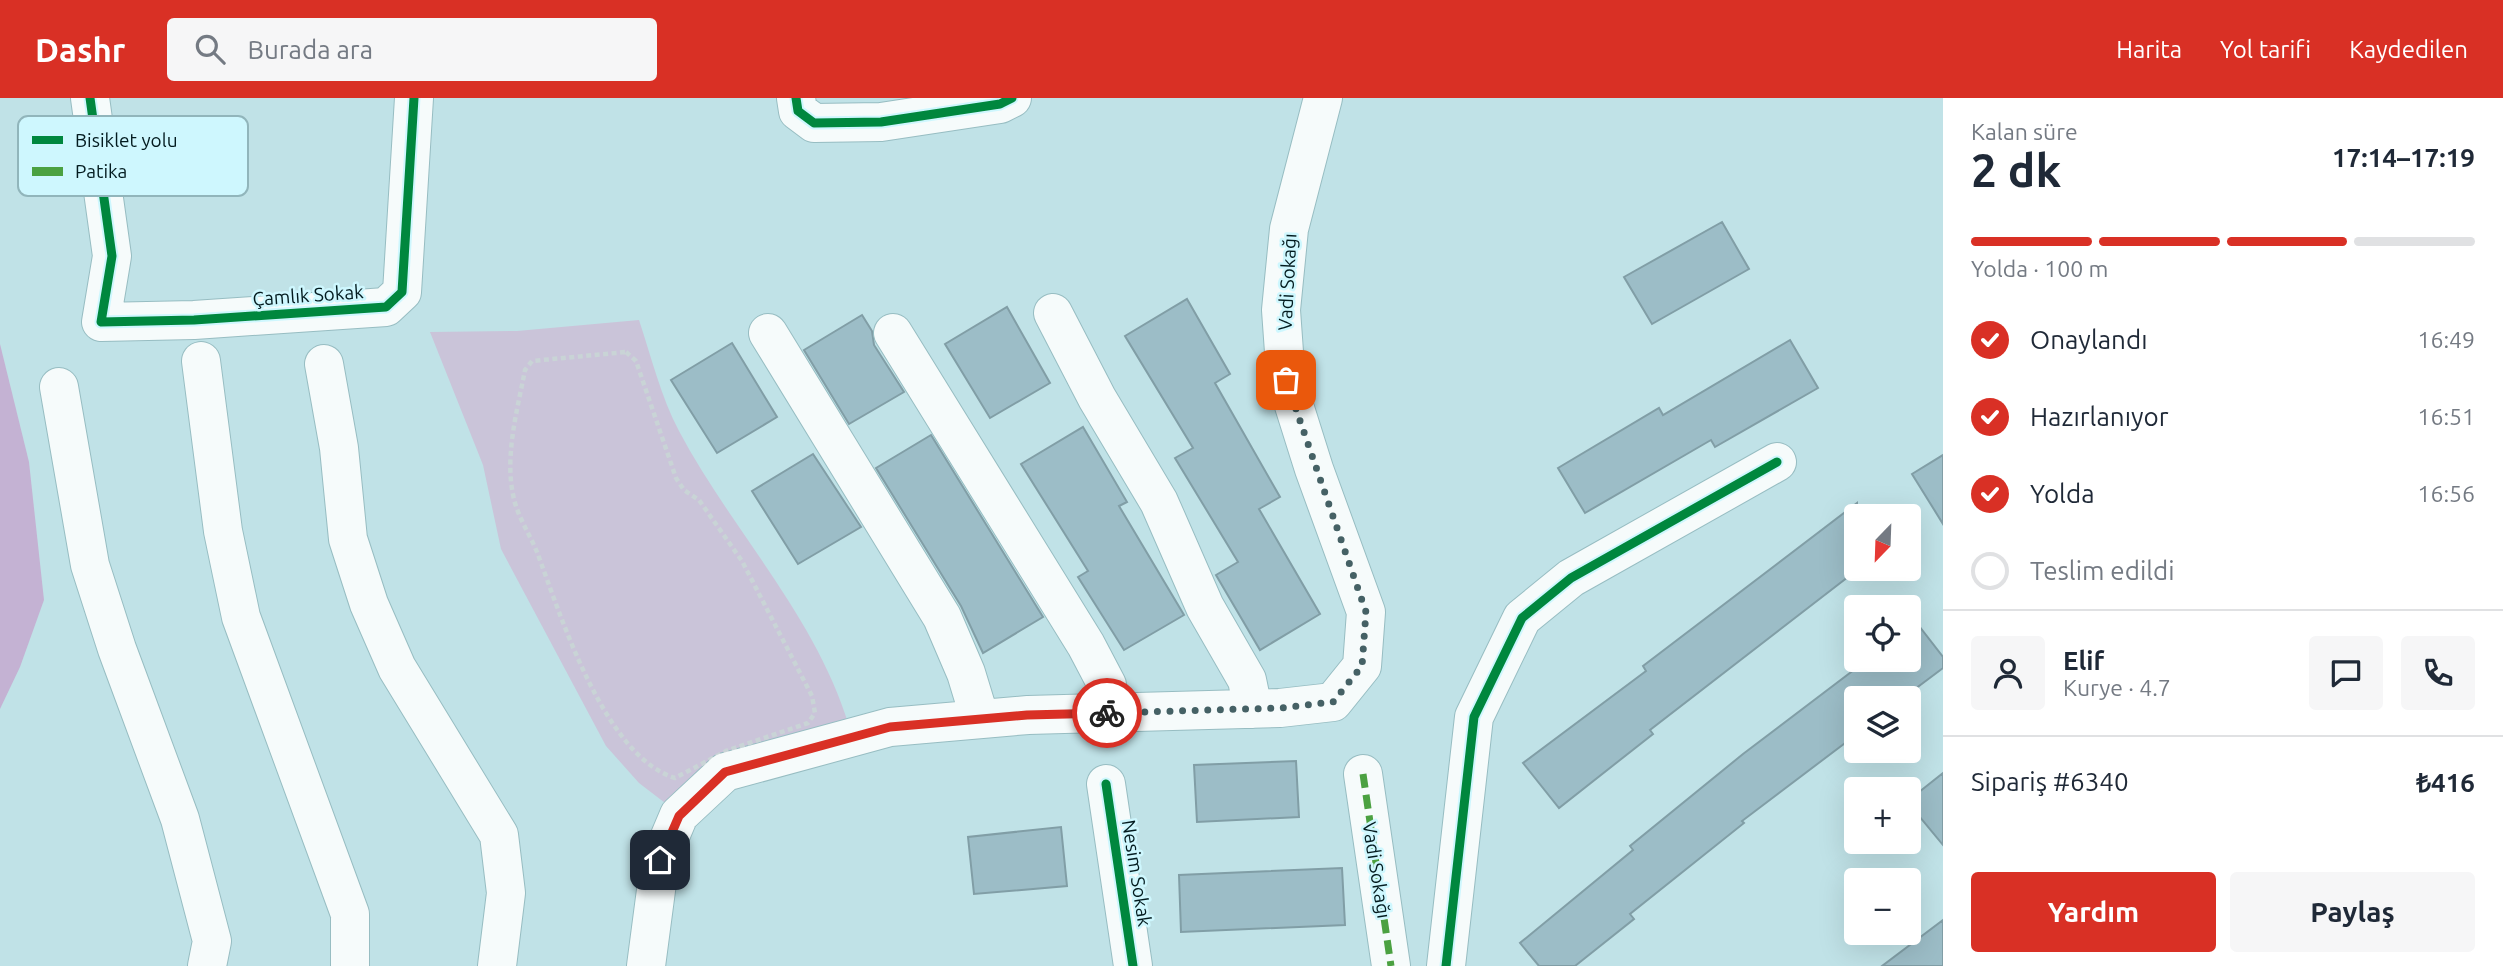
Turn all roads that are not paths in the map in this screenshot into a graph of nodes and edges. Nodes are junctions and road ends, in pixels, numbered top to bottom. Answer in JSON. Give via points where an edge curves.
{"nodes":[{"id":1,"x":90,"y":98,"type":"edge"},
{"id":2,"x":414,"y":98,"type":"edge"},
{"id":3,"x":796,"y":98,"type":"edge"},
{"id":4,"x":1012,"y":98,"type":"edge"},
{"id":5,"x":1323,"y":98,"type":"edge"},
{"id":6,"x":93,"y":116,"type":"edge"},
{"id":7,"x":105,"y":196,"type":"edge"},
{"id":8,"x":1053,"y":313,"type":"dead end"},
{"id":9,"x":768,"y":333,"type":"dead end"},
{"id":10,"x":893,"y":333,"type":"dead end"},
{"id":11,"x":201,"y":360,"type":"dead end"},
{"id":12,"x":324,"y":364,"type":"dead end"},
{"id":13,"x":59,"y":387,"type":"dead end"},
{"id":14,"x":1777,"y":462,"type":"dead end"},
{"id":15,"x":1253,"y":709,"type":"junction"},
{"id":16,"x":1110,"y":713,"type":"junction"},
{"id":17,"x":980,"y":719,"type":"junction"},
{"id":18,"x":1363,"y":774,"type":"dead end"},
{"id":19,"x":1106,"y":784,"type":"dead end"},
{"id":20,"x":207,"y":966,"type":"edge"},
{"id":21,"x":350,"y":966,"type":"edge"},
{"id":22,"x":497,"y":966,"type":"edge"},
{"id":23,"x":646,"y":966,"type":"edge"},
{"id":24,"x":1133,"y":966,"type":"edge"},
{"id":25,"x":1391,"y":966,"type":"edge"},
{"id":26,"x":1446,"y":966,"type":"edge"}],
"edges":[{"from":1,"to":6,"type":"street","name":"Çamlık Sokak"},
{"from":2,"to":7,"type":"street","name":"Çamlık Sokak","via":[[402,292],[386,307],[101,322],[112,256]]},
{"from":3,"to":4,"type":"street","via":[[798,111],[814,123],[881,122],[1000,104]]},
{"from":5,"to":15,"type":"street","name":"Vadi Sokağı","via":[[1289,229],[1281,310],[1286,380],[1366,612],[1362,666],[1333,702]]},
{"from":8,"to":15,"type":"street","via":[[1159,502],[1205,607],[1247,680]]},
{"from":9,"to":17,"type":"street","via":[[942,617]]},
{"from":10,"to":16,"type":"street","via":[[1086,645],[1107,685]]},
{"from":11,"to":21,"type":"street","via":[[223,531],[241,617],[350,914]]},
{"from":12,"to":22,"type":"street","via":[[348,539],[369,604],[397,668],[499,835],[506,893]]},
{"from":13,"to":20,"type":"street","via":[[90,565],[180,819],[212,941]]},
{"from":14,"to":26,"type":"street","via":[[1571,578],[1522,618],[1474,717]]},
{"from":15,"to":16,"type":"street"},
{"from":16,"to":17,"type":"street"},
{"from":17,"to":23,"type":"street","via":[[890,727],[725,772],[679,816],[660,860]]},
{"from":18,"to":25,"type":"street","name":"Vadi Sokağı"},
{"from":19,"to":24,"type":"street","name":"Nesim Sokak"}]}
